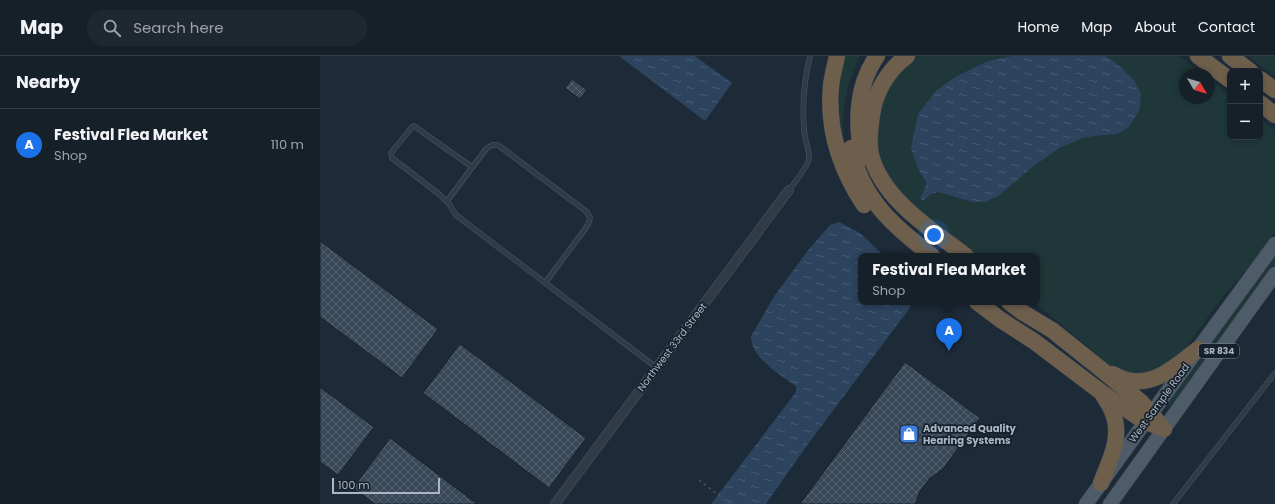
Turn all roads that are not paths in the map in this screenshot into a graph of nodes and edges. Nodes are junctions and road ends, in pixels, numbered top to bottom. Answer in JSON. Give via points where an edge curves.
{"nodes":[{"id":1,"x":810,"y":56,"type":"edge"},
{"id":2,"x":837,"y":56,"type":"edge"},
{"id":3,"x":867,"y":56,"type":"edge"},
{"id":4,"x":877,"y":56,"type":"edge"},
{"id":5,"x":907,"y":56,"type":"edge"},
{"id":6,"x":1230,"y":56,"type":"edge"},
{"id":7,"x":1200,"y":58,"type":"edge"},
{"id":8,"x":1246,"y":68,"type":"edge"},
{"id":9,"x":1227,"y":78,"type":"edge"},
{"id":10,"x":1263,"y":81,"type":"edge"},
{"id":11,"x":1275,"y":90,"type":"edge"},
{"id":12,"x":1261,"y":104,"type":"edge"},
{"id":13,"x":1275,"y":115,"type":"edge"},
{"id":14,"x":473,"y":166,"type":"junction"},
{"id":15,"x":789,"y":190,"type":"joint"},
{"id":16,"x":447,"y":201,"type":"junction"},
{"id":17,"x":1275,"y":244,"type":"edge"},
{"id":18,"x":912,"y":253,"type":"edge"},
{"id":19,"x":928,"y":253,"type":"edge"},
{"id":20,"x":946,"y":253,"type":"edge"},
{"id":21,"x":962,"y":253,"type":"edge"},
{"id":22,"x":1275,"y":274,"type":"edge"},
{"id":23,"x":544,"y":283,"type":"junction"},
{"id":24,"x":981,"y":305,"type":"edge"},
{"id":25,"x":997,"y":305,"type":"edge"},
{"id":26,"x":1013,"y":305,"type":"edge"},
{"id":27,"x":1028,"y":305,"type":"edge"},
{"id":28,"x":1052,"y":330,"type":"junction"},
{"id":29,"x":1035,"y":342,"type":"junction"},
{"id":30,"x":1198,"y":349,"type":"junction"},
{"id":31,"x":657,"y":368,"type":"junction"},
{"id":32,"x":1102,"y":370,"type":"junction"},
{"id":33,"x":1275,"y":373,"type":"edge"},
{"id":34,"x":1101,"y":392,"type":"junction"},
{"id":35,"x":1148,"y":417,"type":"junction"},
{"id":36,"x":1164,"y":429,"type":"junction"},
{"id":37,"x":1101,"y":483,"type":"junction"},
{"id":38,"x":555,"y":504,"type":"edge"},
{"id":39,"x":1086,"y":504,"type":"edge"},
{"id":40,"x":1110,"y":504,"type":"edge"},
{"id":41,"x":1173,"y":504,"type":"edge"}],
"edges":[{"from":1,"to":15,"type":"lane","via":[[804,90],[803,116],[809,158]]},
{"from":2,"to":18,"type":"highway","via":[[831,85],[830,110],[835,144],[841,163],[863,204],[891,236]]},
{"from":3,"to":19,"type":"highway","via":[[857,77],[849,108],[849,140],[853,159],[859,176],[878,207],[903,234]]},
{"from":4,"to":20,"type":"highway","via":[[867,74],[858,106],[858,133],[864,163],[875,186],[891,207]]},
{"from":5,"to":21,"type":"highway","via":[[892,70],[876,97],[870,125],[871,154],[884,183],[903,206]]},
{"from":6,"to":8,"type":"highway"},
{"from":7,"to":9,"type":"highway"},
{"from":10,"to":11,"type":"highway"},
{"from":12,"to":13,"type":"highway"},
{"from":14,"to":16,"type":"lane"},
{"from":14,"to":16,"type":"lane","via":[[414,126],[391,153],[392,158]]},
{"from":14,"to":23,"type":"lane","via":[[486,149],[498,145],[586,212],[590,218],[588,225]]},
{"from":15,"to":31,"type":"street","name":"Northwest 33rd Street"},
{"from":16,"to":23,"type":"lane","via":[[456,215]]},
{"from":17,"to":30,"type":"main road","name":"West Sample Road","number":"SR 834"},
{"from":22,"to":36,"type":"main road","name":"West Sample Road","number":"SR 834"},
{"from":23,"to":31,"type":"lane"},
{"from":24,"to":29,"type":"highway"},
{"from":25,"to":29,"type":"highway"},
{"from":26,"to":28,"type":"highway"},
{"from":27,"to":28,"type":"highway"},
{"from":28,"to":32,"type":"highway"},
{"from":29,"to":34,"type":"highway"},
{"from":30,"to":32,"type":"highway","via":[[1172,370],[1154,379],[1127,380]]},
{"from":30,"to":35,"type":"main road","name":"West Sample Road","number":"SR 834"},
{"from":31,"to":38,"type":"street","name":"Northwest 33rd Street"},
{"from":32,"to":35,"type":"highway","via":[[1141,402]]},
{"from":33,"to":41,"type":"lane"},
{"from":34,"to":35,"type":"highway"},
{"from":34,"to":37,"type":"highway","via":[[1115,419],[1116,435]]},
{"from":35,"to":36,"type":"highway"},
{"from":35,"to":37,"type":"main road","name":"West Sample Road","number":"SR 834"},
{"from":36,"to":40,"type":"main road","name":"West Sample Road","number":"SR 834"},
{"from":37,"to":39,"type":"main road","name":"West Sample Road","number":"SR 834"}]}
